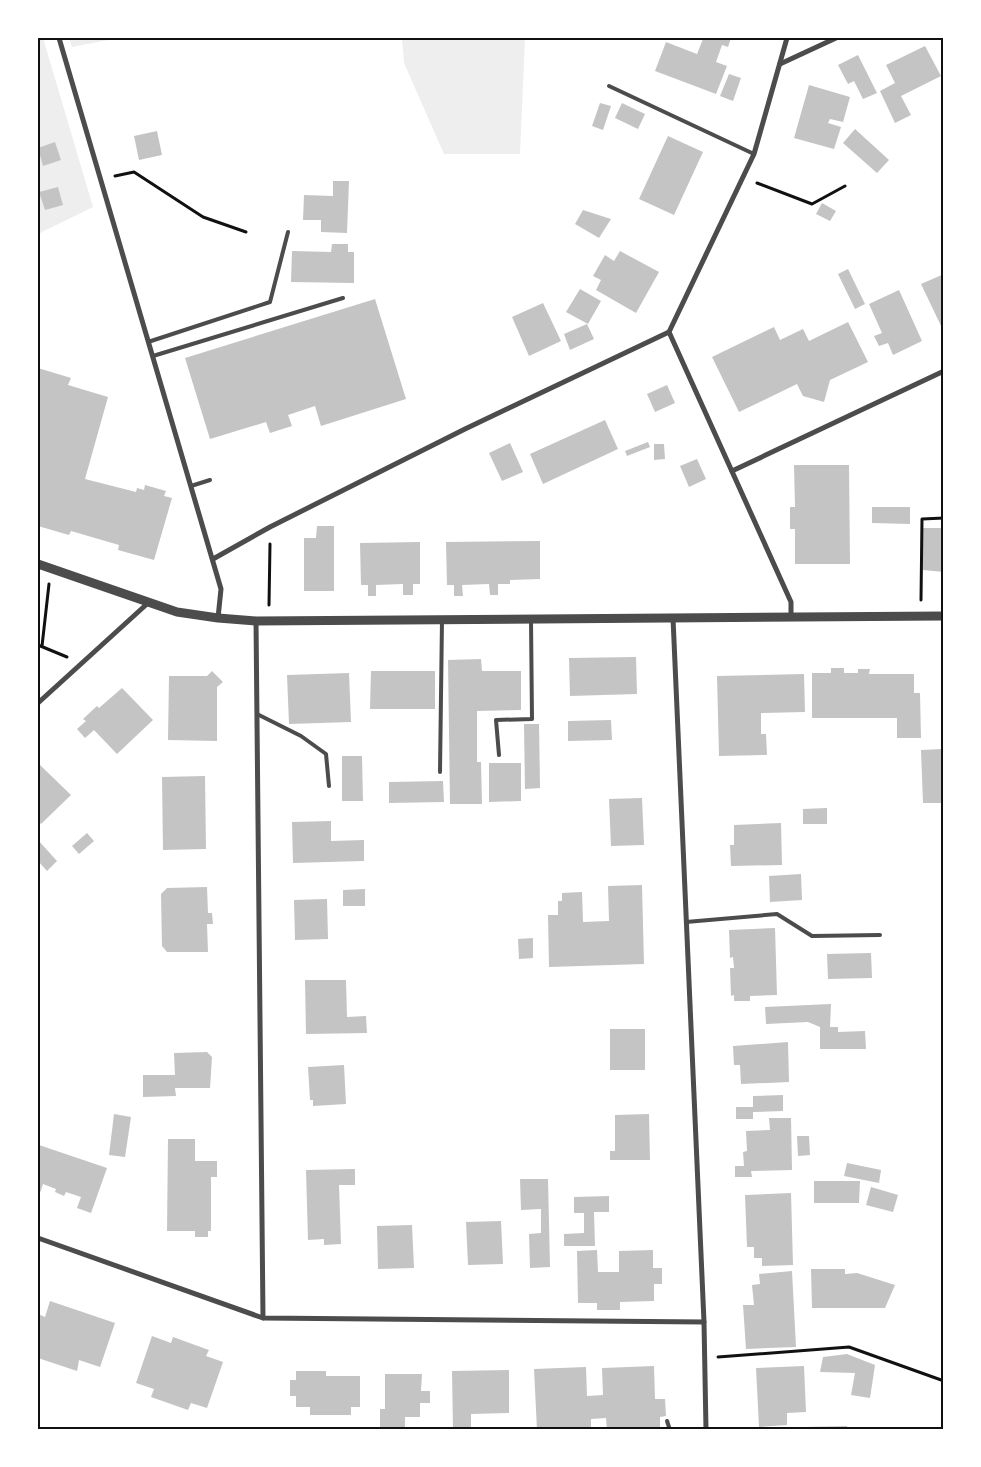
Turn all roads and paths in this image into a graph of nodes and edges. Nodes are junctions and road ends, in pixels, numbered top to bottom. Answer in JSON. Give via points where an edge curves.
{"nodes":[{"id":1,"x":59,"y":38,"type":"edge"},
{"id":2,"x":787,"y":38,"type":"edge"},
{"id":3,"x":836,"y":38,"type":"edge"},
{"id":4,"x":780,"y":64,"type":"junction"},
{"id":5,"x":609,"y":86,"type":"dead end"},
{"id":6,"x":754,"y":154,"type":"junction"},
{"id":7,"x":743,"y":178,"type":"junction"},
{"id":8,"x":100,"y":179,"type":"junction"},
{"id":9,"x":845,"y":186,"type":"dead end"},
{"id":10,"x":246,"y":232,"type":"dead end"},
{"id":11,"x":288,"y":232,"type":"dead end"},
{"id":12,"x":343,"y":298,"type":"dead end"},
{"id":13,"x":669,"y":332,"type":"junction"},
{"id":14,"x":148,"y":342,"type":"junction"},
{"id":15,"x":153,"y":356,"type":"junction"},
{"id":16,"x":944,"y":371,"type":"edge"},
{"id":17,"x":732,"y":471,"type":"junction"},
{"id":18,"x":210,"y":480,"type":"dead end"},
{"id":19,"x":191,"y":486,"type":"junction"},
{"id":20,"x":944,"y":518,"type":"edge"},
{"id":21,"x":270,"y":527,"type":"junction"},
{"id":22,"x":213,"y":559,"type":"junction"},
{"id":23,"x":38,"y":564,"type":"edge"},
{"id":24,"x":53,"y":570,"type":"junction"},
{"id":25,"x":148,"y":603,"type":"junction"},
{"id":26,"x":921,"y":616,"type":"junction"},
{"id":27,"x":944,"y":616,"type":"edge"},
{"id":28,"x":791,"y":617,"type":"junction"},
{"id":29,"x":218,"y":618,"type":"junction"},
{"id":30,"x":673,"y":618,"type":"junction"},
{"id":31,"x":268,"y":620,"type":"junction"},
{"id":32,"x":442,"y":620,"type":"junction"},
{"id":33,"x":531,"y":620,"type":"junction"},
{"id":34,"x":256,"y":621,"type":"junction"},
{"id":35,"x":40,"y":645,"type":"edge"},
{"id":36,"x":82,"y":664,"type":"junction"},
{"id":37,"x":38,"y":703,"type":"edge"},
{"id":38,"x":256,"y":714,"type":"junction"},
{"id":39,"x":499,"y":756,"type":"dead end"},
{"id":40,"x":440,"y":772,"type":"dead end"},
{"id":41,"x":329,"y":786,"type":"dead end"},
{"id":42,"x":686,"y":922,"type":"junction"},
{"id":43,"x":880,"y":935,"type":"dead end"},
{"id":44,"x":38,"y":1238,"type":"edge"},
{"id":45,"x":263,"y":1318,"type":"junction"},
{"id":46,"x":704,"y":1322,"type":"junction"},
{"id":47,"x":704,"y":1358,"type":"junction"},
{"id":48,"x":944,"y":1381,"type":"edge"},
{"id":49,"x":666,"y":1421,"type":"dead end"},
{"id":50,"x":670,"y":1430,"type":"edge"},
{"id":51,"x":706,"y":1430,"type":"edge"}],
"edges":[{"from":1,"to":8,"type":"street"},
{"from":2,"to":4,"type":"street"},
{"from":3,"to":4,"type":"street"},
{"from":4,"to":6,"type":"street"},
{"from":5,"to":6,"type":"lane"},
{"from":6,"to":7,"type":"street"},
{"from":7,"to":9,"type":"path","via":[[812,204]]},
{"from":7,"to":13,"type":"street"},
{"from":8,"to":10,"type":"path","via":[[134,172],[203,216]]},
{"from":8,"to":14,"type":"street"},
{"from":11,"to":14,"type":"lane","via":[[270,302]]},
{"from":12,"to":15,"type":"lane"},
{"from":13,"to":17,"type":"street"},
{"from":13,"to":21,"type":"street"},
{"from":14,"to":15,"type":"street"},
{"from":15,"to":19,"type":"street"},
{"from":16,"to":17,"type":"street"},
{"from":17,"to":28,"type":"street","via":[[791,602]]},
{"from":18,"to":19,"type":"lane"},
{"from":19,"to":22,"type":"street"},
{"from":20,"to":26,"type":"path","via":[[922,519]]},
{"from":21,"to":22,"type":"street"},
{"from":21,"to":31,"type":"path"},
{"from":22,"to":29,"type":"street","via":[[221,589]]},
{"from":23,"to":24,"type":"street"},
{"from":24,"to":25,"type":"street"},
{"from":24,"to":35,"type":"path"},
{"from":25,"to":29,"type":"street","via":[[177,612]]},
{"from":25,"to":36,"type":"street"},
{"from":26,"to":27,"type":"street"},
{"from":26,"to":28,"type":"street"},
{"from":28,"to":30,"type":"street"},
{"from":29,"to":34,"type":"street"},
{"from":30,"to":33,"type":"street"},
{"from":30,"to":42,"type":"street"},
{"from":31,"to":32,"type":"street"},
{"from":31,"to":34,"type":"street"},
{"from":32,"to":33,"type":"street"},
{"from":32,"to":40,"type":"lane"},
{"from":33,"to":39,"type":"lane","via":[[532,719],[496,720]]},
{"from":34,"to":38,"type":"street"},
{"from":35,"to":36,"type":"path"},
{"from":36,"to":37,"type":"street"},
{"from":38,"to":41,"type":"lane","via":[[301,736],[326,754]]},
{"from":38,"to":45,"type":"street"},
{"from":42,"to":43,"type":"lane","via":[[777,914],[812,936]]},
{"from":42,"to":46,"type":"street"},
{"from":44,"to":45,"type":"street"},
{"from":45,"to":46,"type":"street"},
{"from":46,"to":47,"type":"street"},
{"from":47,"to":48,"type":"path","via":[[849,1347]]},
{"from":47,"to":51,"type":"street"},
{"from":49,"to":50,"type":"lane"}]}
